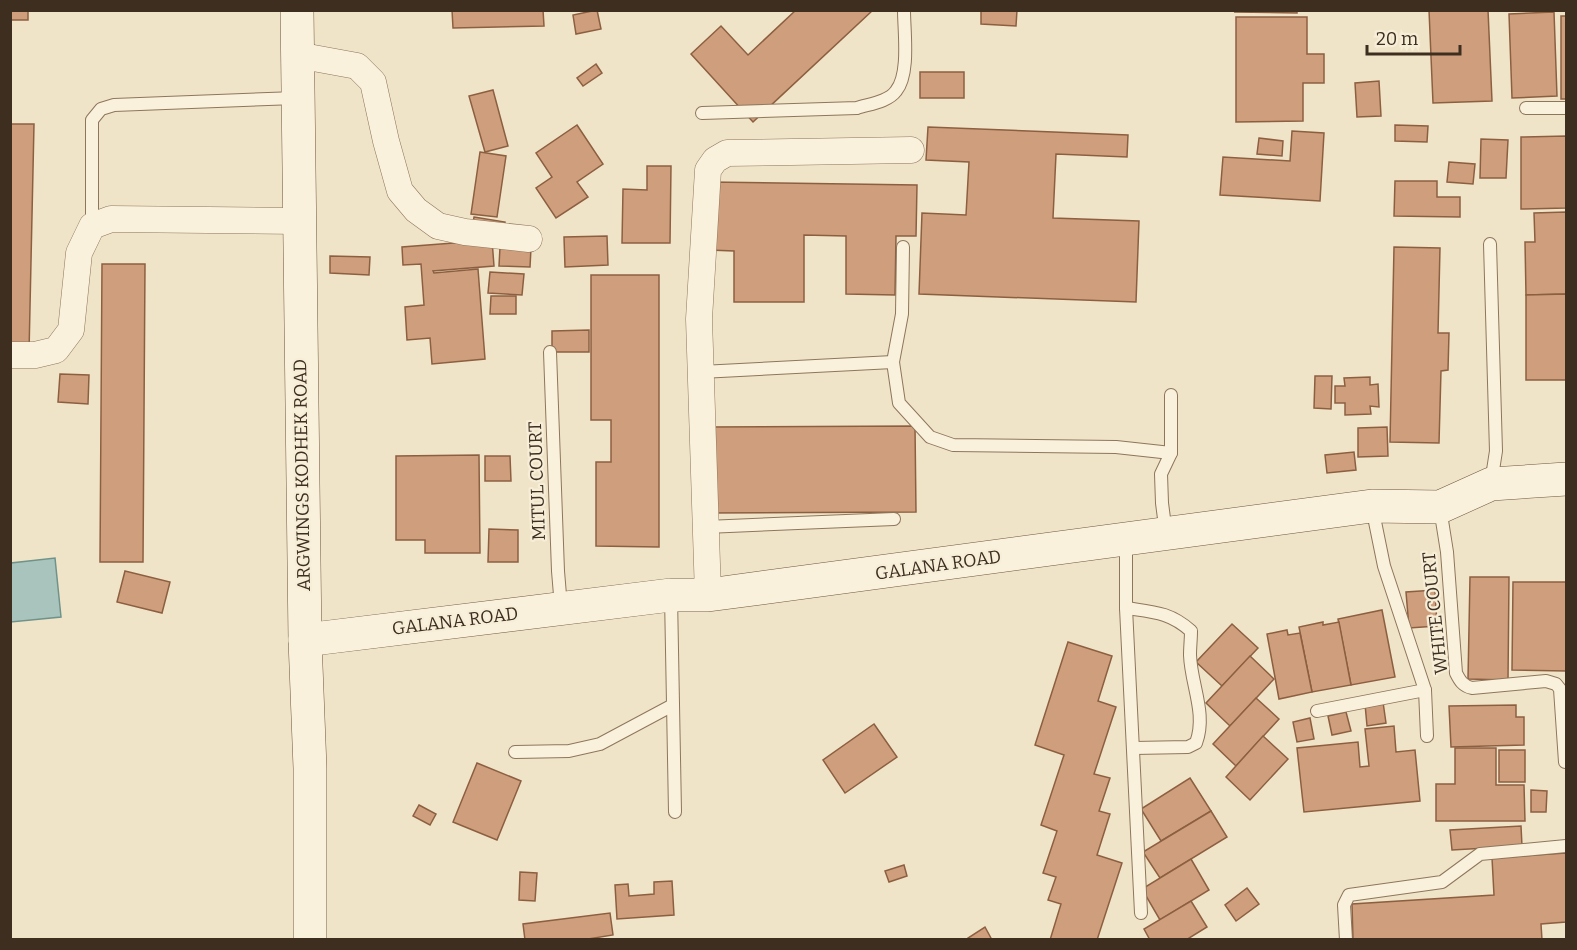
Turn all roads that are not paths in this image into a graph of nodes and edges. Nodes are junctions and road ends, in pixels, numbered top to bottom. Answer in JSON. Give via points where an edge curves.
{"nodes":[{"id":1,"x":297,"y":10,"type":"edge"},
{"id":2,"x":904,"y":10,"type":"edge"},
{"id":3,"x":297,"y":55,"type":"junction"},
{"id":4,"x":298,"y":98,"type":"junction"},
{"id":5,"x":1526,"y":108,"type":"dead end"},
{"id":6,"x":1566,"y":108,"type":"edge"},
{"id":7,"x":702,"y":113,"type":"dead end"},
{"id":8,"x":911,"y":150,"type":"dead end"},
{"id":9,"x":299,"y":221,"type":"junction"},
{"id":10,"x":92,"y":226,"type":"junction"},
{"id":11,"x":529,"y":239,"type":"dead end"},
{"id":12,"x":1490,"y":244,"type":"dead end"},
{"id":13,"x":903,"y":247,"type":"dead end"},
{"id":14,"x":550,"y":352,"type":"dead end"},
{"id":15,"x":10,"y":355,"type":"edge"},
{"id":16,"x":892,"y":362,"type":"junction"},
{"id":17,"x":700,"y":372,"type":"junction"},
{"id":18,"x":1171,"y":395,"type":"dead end"},
{"id":19,"x":1171,"y":453,"type":"junction"},
{"id":20,"x":1566,"y":479,"type":"edge"},
{"id":21,"x":1491,"y":484,"type":"junction"},
{"id":22,"x":1372,"y":506,"type":"junction"},
{"id":23,"x":1440,"y":507,"type":"junction"},
{"id":24,"x":894,"y":519,"type":"dead end"},
{"id":25,"x":706,"y":527,"type":"junction"},
{"id":26,"x":1166,"y":535,"type":"junction"},
{"id":27,"x":1126,"y":540,"type":"junction"},
{"id":28,"x":671,"y":595,"type":"junction"},
{"id":29,"x":708,"y":595,"type":"junction"},
{"id":30,"x":561,"y":608,"type":"junction"},
{"id":31,"x":1126,"y":608,"type":"junction"},
{"id":32,"x":305,"y":640,"type":"junction"},
{"id":33,"x":1425,"y":690,"type":"junction"},
{"id":34,"x":673,"y":705,"type":"junction"},
{"id":35,"x":1317,"y":711,"type":"dead end"},
{"id":36,"x":1427,"y":736,"type":"dead end"},
{"id":37,"x":1134,"y":748,"type":"junction"},
{"id":38,"x":515,"y":752,"type":"dead end"},
{"id":39,"x":1565,"y":762,"type":"edge"},
{"id":40,"x":675,"y":812,"type":"dead end"},
{"id":41,"x":1566,"y":846,"type":"edge"},
{"id":42,"x":1141,"y":913,"type":"dead end"},
{"id":43,"x":310,"y":939,"type":"edge"},
{"id":44,"x":1346,"y":939,"type":"edge"}],
"edges":[{"from":1,"to":3,"type":"main road","name":"ARGWINGS KODHEK ROAD"},
{"from":2,"to":7,"type":"lane","via":[[905,72],[896,91],[882,101],[857,108]]},
{"from":3,"to":4,"type":"main road","name":"ARGWINGS KODHEK ROAD"},
{"from":3,"to":11,"type":"street","via":[[357,66],[373,82],[400,191],[416,210],[438,226]]},
{"from":4,"to":9,"type":"main road","name":"ARGWINGS KODHEK ROAD"},
{"from":4,"to":10,"type":"lane","via":[[114,105],[101,109],[92,120]]},
{"from":5,"to":6,"type":"lane"},
{"from":8,"to":17,"type":"street","via":[[727,153],[715,160],[708,170],[699,319]]},
{"from":9,"to":10,"type":"street","via":[[111,219]]},
{"from":9,"to":32,"type":"main road","name":"ARGWINGS KODHEK ROAD"},
{"from":10,"to":15,"type":"street","via":[[79,253],[71,330],[56,350],[34,356]]},
{"from":12,"to":21,"type":"lane","via":[[1496,451]]},
{"from":13,"to":16,"type":"lane","via":[[902,314]]},
{"from":14,"to":30,"type":"lane","name":"MITUL COURT"},
{"from":16,"to":17,"type":"lane"},
{"from":16,"to":19,"type":"lane","via":[[899,403],[930,437],[952,445],[1116,447]]},
{"from":17,"to":25,"type":"street"},
{"from":18,"to":19,"type":"lane"},
{"from":19,"to":26,"type":"lane","via":[[1161,474]]},
{"from":20,"to":21,"type":"main road","name":"GALANA ROAD"},
{"from":21,"to":23,"type":"main road","name":"GALANA ROAD"},
{"from":22,"to":23,"type":"main road","name":"GALANA ROAD"},
{"from":22,"to":26,"type":"main road","name":"GALANA ROAD"},
{"from":22,"to":33,"type":"lane","via":[[1384,566]]},
{"from":23,"to":39,"type":"lane","name":"WHITE COURT","via":[[1456,673],[1472,688],[1546,681],[1556,684],[1560,689]]},
{"from":24,"to":25,"type":"lane"},
{"from":25,"to":29,"type":"street"},
{"from":26,"to":27,"type":"main road","name":"GALANA ROAD"},
{"from":27,"to":29,"type":"main road","name":"GALANA ROAD"},
{"from":27,"to":31,"type":"lane"},
{"from":28,"to":29,"type":"main road","name":"GALANA ROAD"},
{"from":28,"to":30,"type":"main road","name":"GALANA ROAD"},
{"from":28,"to":34,"type":"lane"},
{"from":30,"to":32,"type":"main road","name":"GALANA ROAD"},
{"from":31,"to":37,"type":"lane"},
{"from":31,"to":37,"type":"lane","via":[[1165,614],[1191,631],[1190,656],[1201,720],[1196,743],[1188,747]]},
{"from":32,"to":43,"type":"main road","name":"ARGWINGS KODHEK ROAD"},
{"from":33,"to":35,"type":"lane"},
{"from":33,"to":36,"type":"lane"},
{"from":34,"to":38,"type":"lane","via":[[600,744],[569,751]]},
{"from":34,"to":40,"type":"lane"},
{"from":37,"to":42,"type":"lane"},
{"from":41,"to":44,"type":"lane","via":[[1480,854],[1442,882],[1349,895],[1344,905]]}]}
